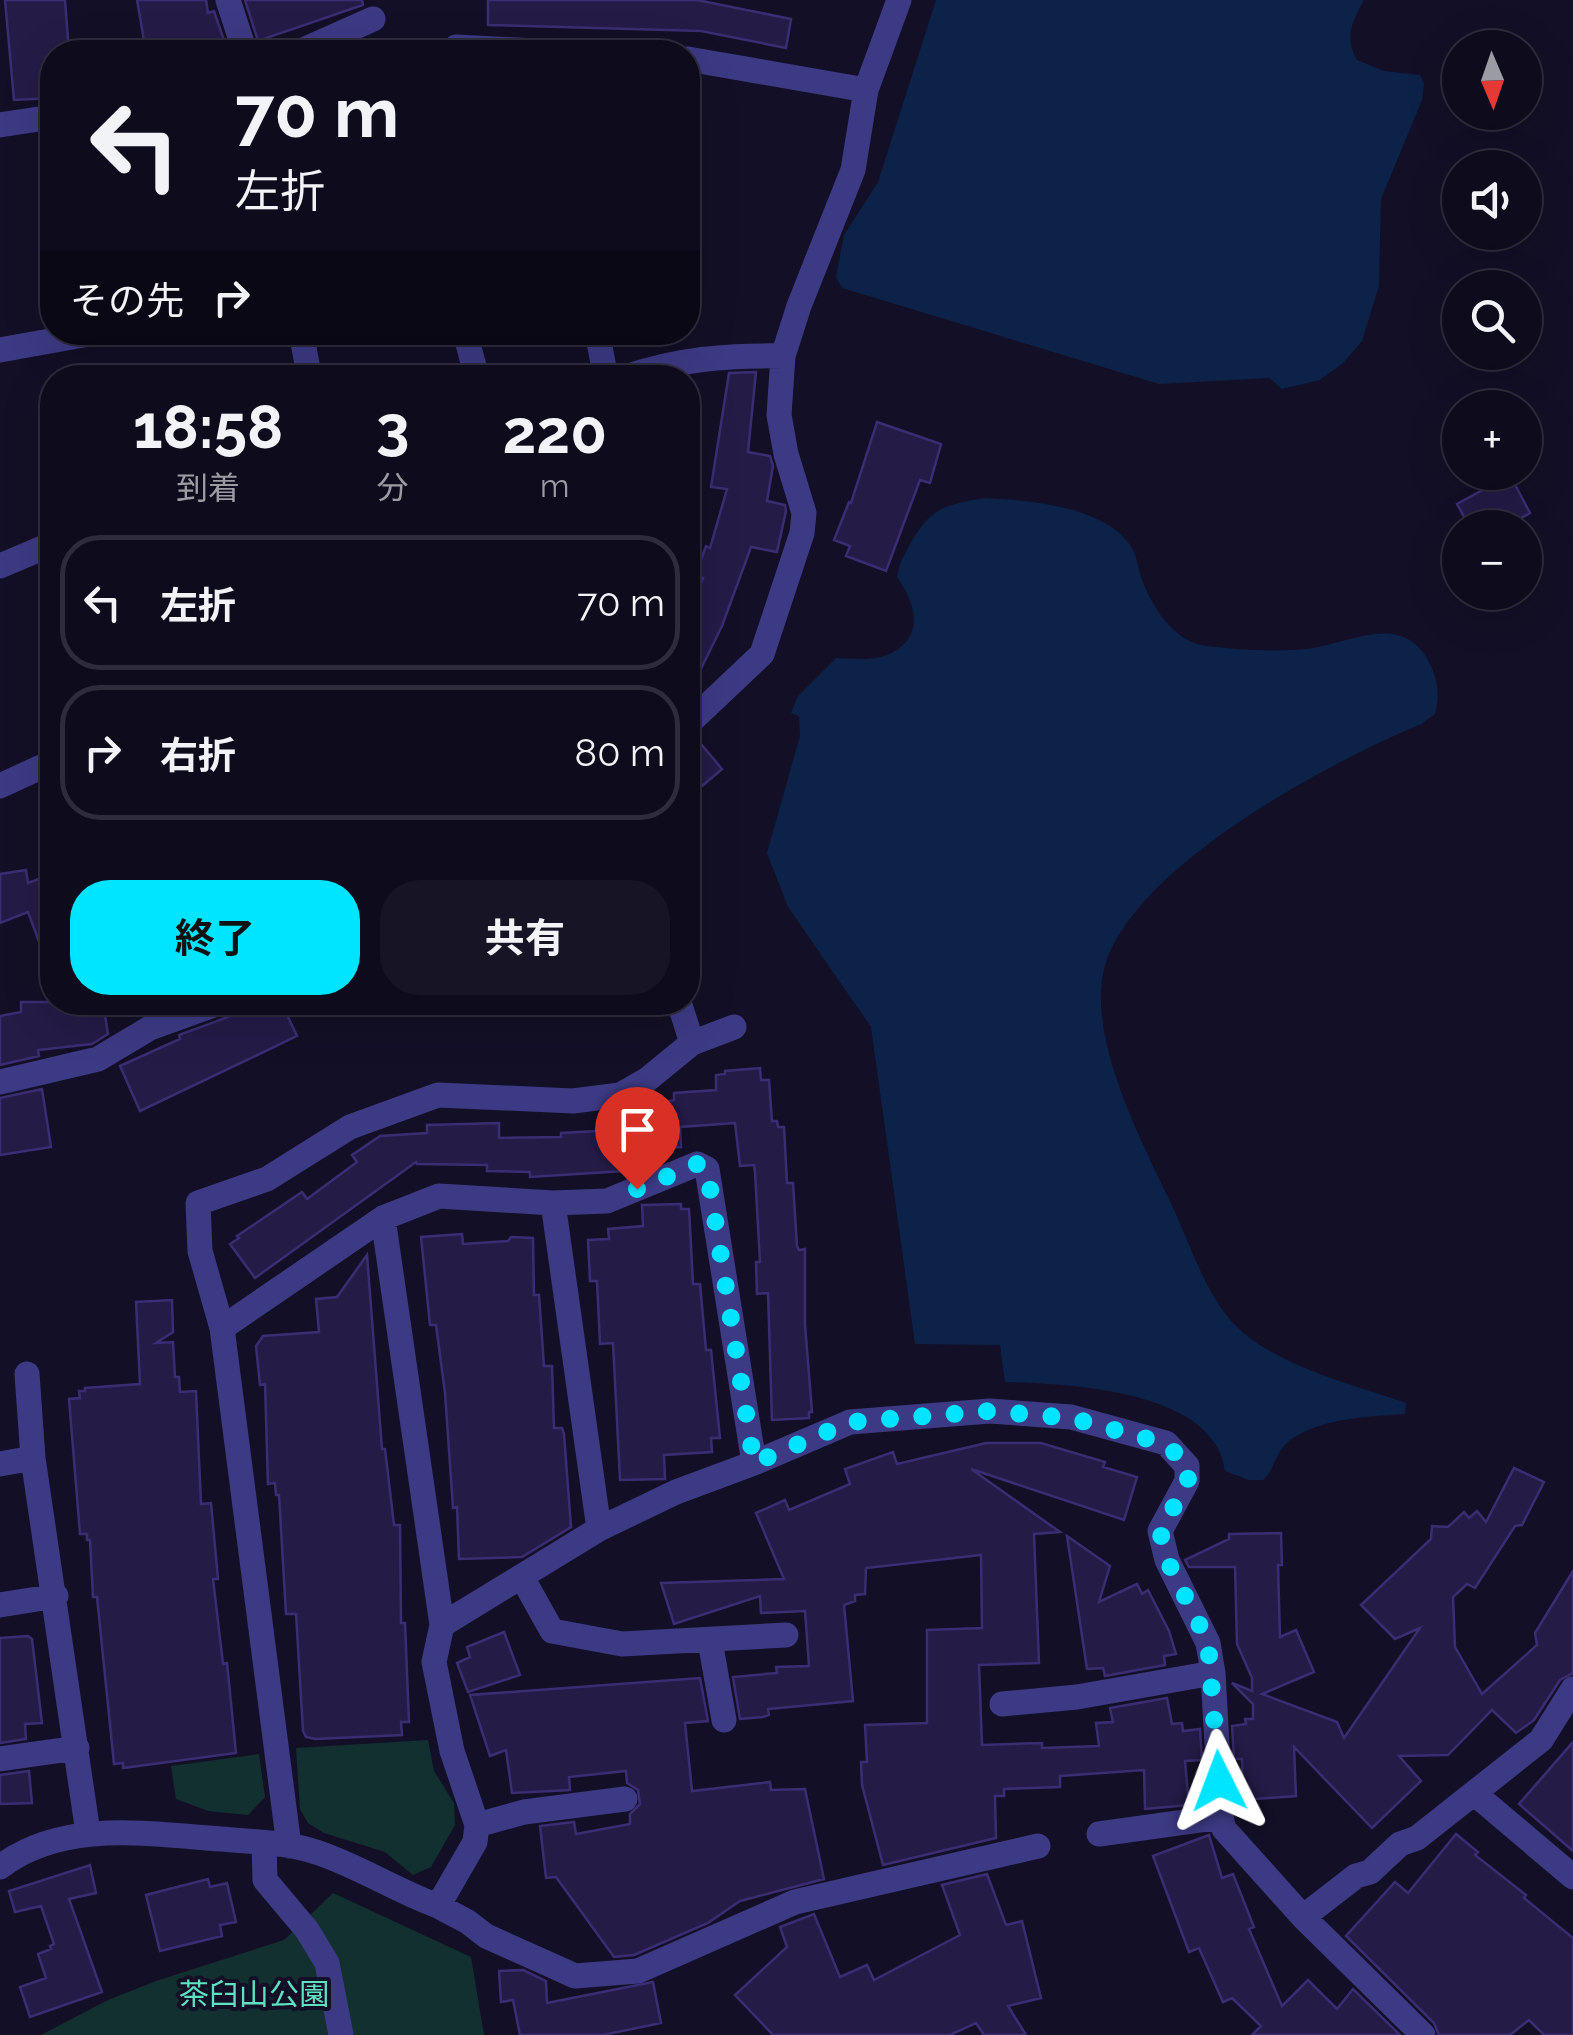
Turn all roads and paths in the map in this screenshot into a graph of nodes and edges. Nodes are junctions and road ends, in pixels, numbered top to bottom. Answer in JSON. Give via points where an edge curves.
{"nodes":[{"id":1,"x":228,"y":0,"type":"edge"},
{"id":2,"x":899,"y":0,"type":"edge"},
{"id":3,"x":373,"y":18,"type":"dead end"},
{"id":4,"x":240,"y":40,"type":"edge"},
{"id":5,"x":325,"y":40,"type":"edge"},
{"id":6,"x":700,"y":61,"type":"edge"},
{"id":7,"x":866,"y":90,"type":"junction"},
{"id":8,"x":40,"y":119,"type":"edge"},
{"id":9,"x":0,"y":124,"type":"edge"},
{"id":10,"x":40,"y":343,"type":"edge"},
{"id":11,"x":0,"y":350,"type":"edge"},
{"id":12,"x":783,"y":356,"type":"junction"},
{"id":13,"x":661,"y":365,"type":"edge"},
{"id":14,"x":40,"y":549,"type":"edge"},
{"id":15,"x":0,"y":566,"type":"edge"},
{"id":16,"x":700,"y":706,"type":"edge"},
{"id":17,"x":40,"y":768,"type":"edge"},
{"id":18,"x":0,"y":786,"type":"edge"},
{"id":19,"x":186,"y":1015,"type":"edge"},
{"id":20,"x":684,"y":1015,"type":"edge"},
{"id":21,"x":734,"y":1028,"type":"dead end"},
{"id":22,"x":692,"y":1043,"type":"junction"},
{"id":23,"x":0,"y":1082,"type":"edge"},
{"id":24,"x":553,"y":1203,"type":"junction"},
{"id":25,"x":383,"y":1218,"type":"junction"},
{"id":26,"x":222,"y":1328,"type":"junction"},
{"id":27,"x":26,"y":1374,"type":"dead end"},
{"id":28,"x":34,"y":1458,"type":"junction"},
{"id":29,"x":754,"y":1463,"type":"junction"},
{"id":30,"x":0,"y":1464,"type":"edge"},
{"id":31,"x":600,"y":1529,"type":"junction"},
{"id":32,"x":522,"y":1579,"type":"junction"},
{"id":33,"x":56,"y":1596,"type":"junction"},
{"id":34,"x":0,"y":1605,"type":"edge"},
{"id":35,"x":442,"y":1625,"type":"junction"},
{"id":36,"x":786,"y":1635,"type":"dead end"},
{"id":37,"x":710,"y":1641,"type":"junction"},
{"id":38,"x":1213,"y":1674,"type":"junction"},
{"id":39,"x":1573,"y":1689,"type":"edge"},
{"id":40,"x":1002,"y":1704,"type":"dead end"},
{"id":41,"x":724,"y":1720,"type":"dead end"},
{"id":42,"x":78,"y":1748,"type":"junction"},
{"id":43,"x":0,"y":1759,"type":"edge"},
{"id":44,"x":1475,"y":1794,"type":"junction"},
{"id":45,"x":625,"y":1799,"type":"dead end"},
{"id":46,"x":1221,"y":1817,"type":"junction"},
{"id":47,"x":477,"y":1825,"type":"junction"},
{"id":48,"x":88,"y":1833,"type":"junction"},
{"id":49,"x":1099,"y":1834,"type":"dead end"},
{"id":50,"x":276,"y":1844,"type":"junction"},
{"id":51,"x":1038,"y":1846,"type":"dead end"},
{"id":52,"x":0,"y":1868,"type":"edge"},
{"id":53,"x":1573,"y":1877,"type":"edge"},
{"id":54,"x":438,"y":1906,"type":"junction"},
{"id":55,"x":1304,"y":1917,"type":"junction"},
{"id":56,"x":341,"y":2035,"type":"edge"},
{"id":57,"x":1423,"y":2035,"type":"edge"}],
"edges":[{"from":1,"to":4,"type":"street"},
{"from":2,"to":7,"type":"street"},
{"from":3,"to":5,"type":"street"},
{"from":6,"to":7,"type":"street"},
{"from":7,"to":12,"type":"street","via":[[853,170]]},
{"from":8,"to":9,"type":"street"},
{"from":10,"to":11,"type":"street"},
{"from":12,"to":13,"type":"street"},
{"from":12,"to":16,"type":"street","via":[[779,415],[804,513],[802,533],[762,654]]},
{"from":14,"to":15,"type":"street"},
{"from":17,"to":18,"type":"street"},
{"from":19,"to":23,"type":"street","via":[[98,1059]]},
{"from":20,"to":22,"type":"street"},
{"from":21,"to":22,"type":"street"},
{"from":22,"to":26,"type":"street","via":[[620,1095],[438,1095],[350,1128],[267,1179],[198,1202],[200,1251]]},
{"from":24,"to":25,"type":"street","via":[[438,1196]]},
{"from":24,"to":29,"type":"street","via":[[607,1201],[697,1164],[707,1169]]},
{"from":24,"to":31,"type":"street"},
{"from":25,"to":26,"type":"street"},
{"from":25,"to":35,"type":"street"},
{"from":26,"to":50,"type":"street"},
{"from":27,"to":28,"type":"street"},
{"from":28,"to":30,"type":"street"},
{"from":28,"to":33,"type":"street"},
{"from":29,"to":31,"type":"street"},
{"from":29,"to":38,"type":"street","via":[[850,1422],[990,1411],[1071,1418],[1166,1444],[1188,1466],[1188,1482],[1160,1531],[1167,1560],[1208,1642]]},
{"from":31,"to":32,"type":"street"},
{"from":32,"to":35,"type":"street"},
{"from":32,"to":37,"type":"street","via":[[552,1632],[622,1644]]},
{"from":33,"to":34,"type":"street"},
{"from":33,"to":42,"type":"street"},
{"from":35,"to":47,"type":"street","via":[[434,1662],[452,1751]]},
{"from":36,"to":37,"type":"street"},
{"from":37,"to":41,"type":"street"},
{"from":38,"to":40,"type":"street"},
{"from":38,"to":46,"type":"street"},
{"from":39,"to":44,"type":"street","via":[[1542,1740]]},
{"from":42,"to":43,"type":"street"},
{"from":42,"to":48,"type":"street"},
{"from":44,"to":53,"type":"street"},
{"from":44,"to":55,"type":"street"},
{"from":45,"to":47,"type":"street"},
{"from":46,"to":49,"type":"street"},
{"from":46,"to":55,"type":"street","via":[[1224,1830]]},
{"from":47,"to":54,"type":"street","via":[[475,1842]]},
{"from":48,"to":50,"type":"street"},
{"from":48,"to":52,"type":"street","via":[[49,1842]]},
{"from":50,"to":54,"type":"street","via":[[320,1853]]},
{"from":50,"to":56,"type":"street","via":[[265,1880],[327,1964]]},
{"from":51,"to":54,"type":"street","via":[[795,1902],[638,1971],[575,1976]]},
{"from":55,"to":57,"type":"street"}]}
